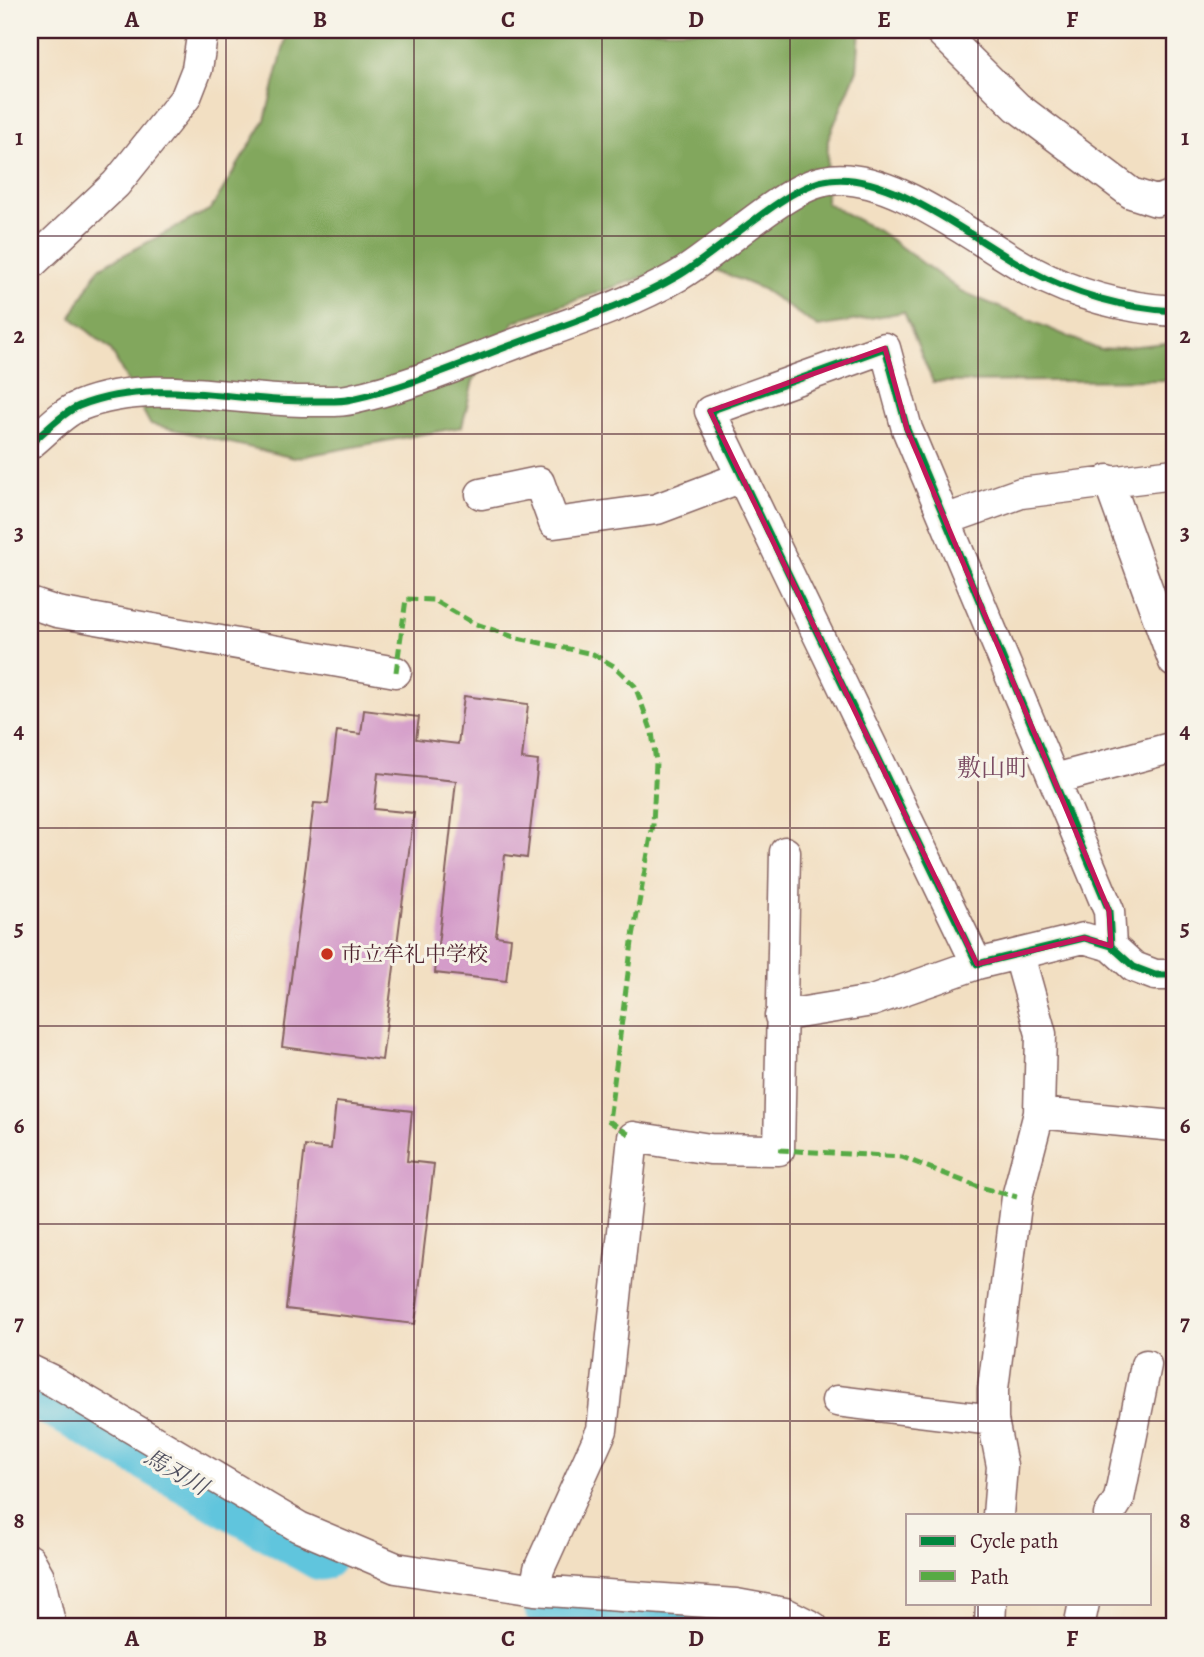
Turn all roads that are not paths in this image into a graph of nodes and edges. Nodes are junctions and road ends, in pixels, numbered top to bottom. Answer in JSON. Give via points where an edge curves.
{"nodes":[{"id":1,"x":203,"y":30,"type":"edge"},
{"id":2,"x":939,"y":30,"type":"edge"},
{"id":3,"x":1174,"y":195,"type":"edge"},
{"id":4,"x":30,"y":265,"type":"edge"},
{"id":5,"x":1174,"y":311,"type":"edge"},
{"id":6,"x":30,"y":444,"type":"edge"},
{"id":7,"x":1174,"y":474,"type":"edge"},
{"id":8,"x":742,"y":477,"type":"junction"},
{"id":9,"x":1108,"y":480,"type":"junction"},
{"id":10,"x":481,"y":494,"type":"dead end"},
{"id":11,"x":945,"y":520,"type":"junction"},
{"id":12,"x":30,"y":603,"type":"edge"},
{"id":13,"x":1172,"y":651,"type":"edge"},
{"id":14,"x":396,"y":673,"type":"dead end"},
{"id":15,"x":1174,"y":747,"type":"edge"},
{"id":16,"x":1055,"y":779,"type":"junction"},
{"id":17,"x":785,"y":852,"type":"dead end"},
{"id":18,"x":1111,"y":946,"type":"junction"},
{"id":19,"x":1019,"y":955,"type":"junction"},
{"id":20,"x":977,"y":964,"type":"junction"},
{"id":21,"x":1174,"y":975,"type":"edge"},
{"id":22,"x":780,"y":1016,"type":"junction"},
{"id":23,"x":1039,"y":1114,"type":"junction"},
{"id":24,"x":1174,"y":1126,"type":"edge"},
{"id":25,"x":1146,"y":1365,"type":"dead end"},
{"id":26,"x":30,"y":1370,"type":"edge"},
{"id":27,"x":837,"y":1401,"type":"dead end"},
{"id":28,"x":993,"y":1420,"type":"junction"},
{"id":29,"x":998,"y":1514,"type":"edge"},
{"id":30,"x":1110,"y":1514,"type":"edge"},
{"id":31,"x":30,"y":1560,"type":"edge"},
{"id":32,"x":535,"y":1590,"type":"junction"},
{"id":33,"x":991,"y":1604,"type":"edge"},
{"id":34,"x":1084,"y":1604,"type":"edge"},
{"id":35,"x":51,"y":1627,"type":"edge"},
{"id":36,"x":813,"y":1627,"type":"edge"},
{"id":37,"x":989,"y":1627,"type":"edge"},
{"id":38,"x":1079,"y":1627,"type":"edge"}],
"edges":[{"from":1,"to":4,"type":"street","via":[[197,69],[186,97],[116,184]]},
{"from":2,"to":3,"type":"street","via":[[1017,107],[1131,193],[1156,201]]},
{"from":5,"to":6,"type":"street","via":[[1140,309],[1082,294],[1032,272],[872,182],[824,181],[788,198],[678,276],[610,308],[400,386],[348,400],[295,402],[157,391],[123,394],[77,407]]},
{"from":7,"to":9,"type":"street"},
{"from":8,"to":10,"type":"street","via":[[657,509],[554,523],[539,482]]},
{"from":8,"to":11,"type":"street","via":[[710,411],[885,348],[907,429]]},
{"from":8,"to":20,"type":"street"},
{"from":9,"to":11,"type":"street","via":[[1021,493]]},
{"from":9,"to":13,"type":"street"},
{"from":11,"to":16,"type":"street"},
{"from":12,"to":14,"type":"street","via":[[57,612]]},
{"from":15,"to":16,"type":"street"},
{"from":16,"to":18,"type":"street","via":[[1109,911]]},
{"from":17,"to":22,"type":"street"},
{"from":18,"to":19,"type":"street","via":[[1084,938]]},
{"from":18,"to":21,"type":"street","via":[[1133,967],[1155,975]]},
{"from":19,"to":20,"type":"street"},
{"from":19,"to":23,"type":"street","via":[[1041,1034]]},
{"from":20,"to":22,"type":"street","via":[[872,1001]]},
{"from":22,"to":32,"type":"street","via":[[779,1150],[710,1149],[633,1137],[603,1430],[539,1569]]},
{"from":23,"to":24,"type":"street"},
{"from":23,"to":28,"type":"street","via":[[1017,1197]]},
{"from":25,"to":30,"type":"street","via":[[1119,1499]]},
{"from":26,"to":32,"type":"street","via":[[299,1527],[347,1549],[423,1574]]},
{"from":27,"to":28,"type":"street"},
{"from":28,"to":29,"type":"street","via":[[1002,1466]]},
{"from":31,"to":35,"type":"street","via":[[39,1576]]},
{"from":32,"to":36,"type":"street","via":[[736,1604],[785,1613]]},
{"from":33,"to":37,"type":"street"},
{"from":34,"to":38,"type":"street"}]}
